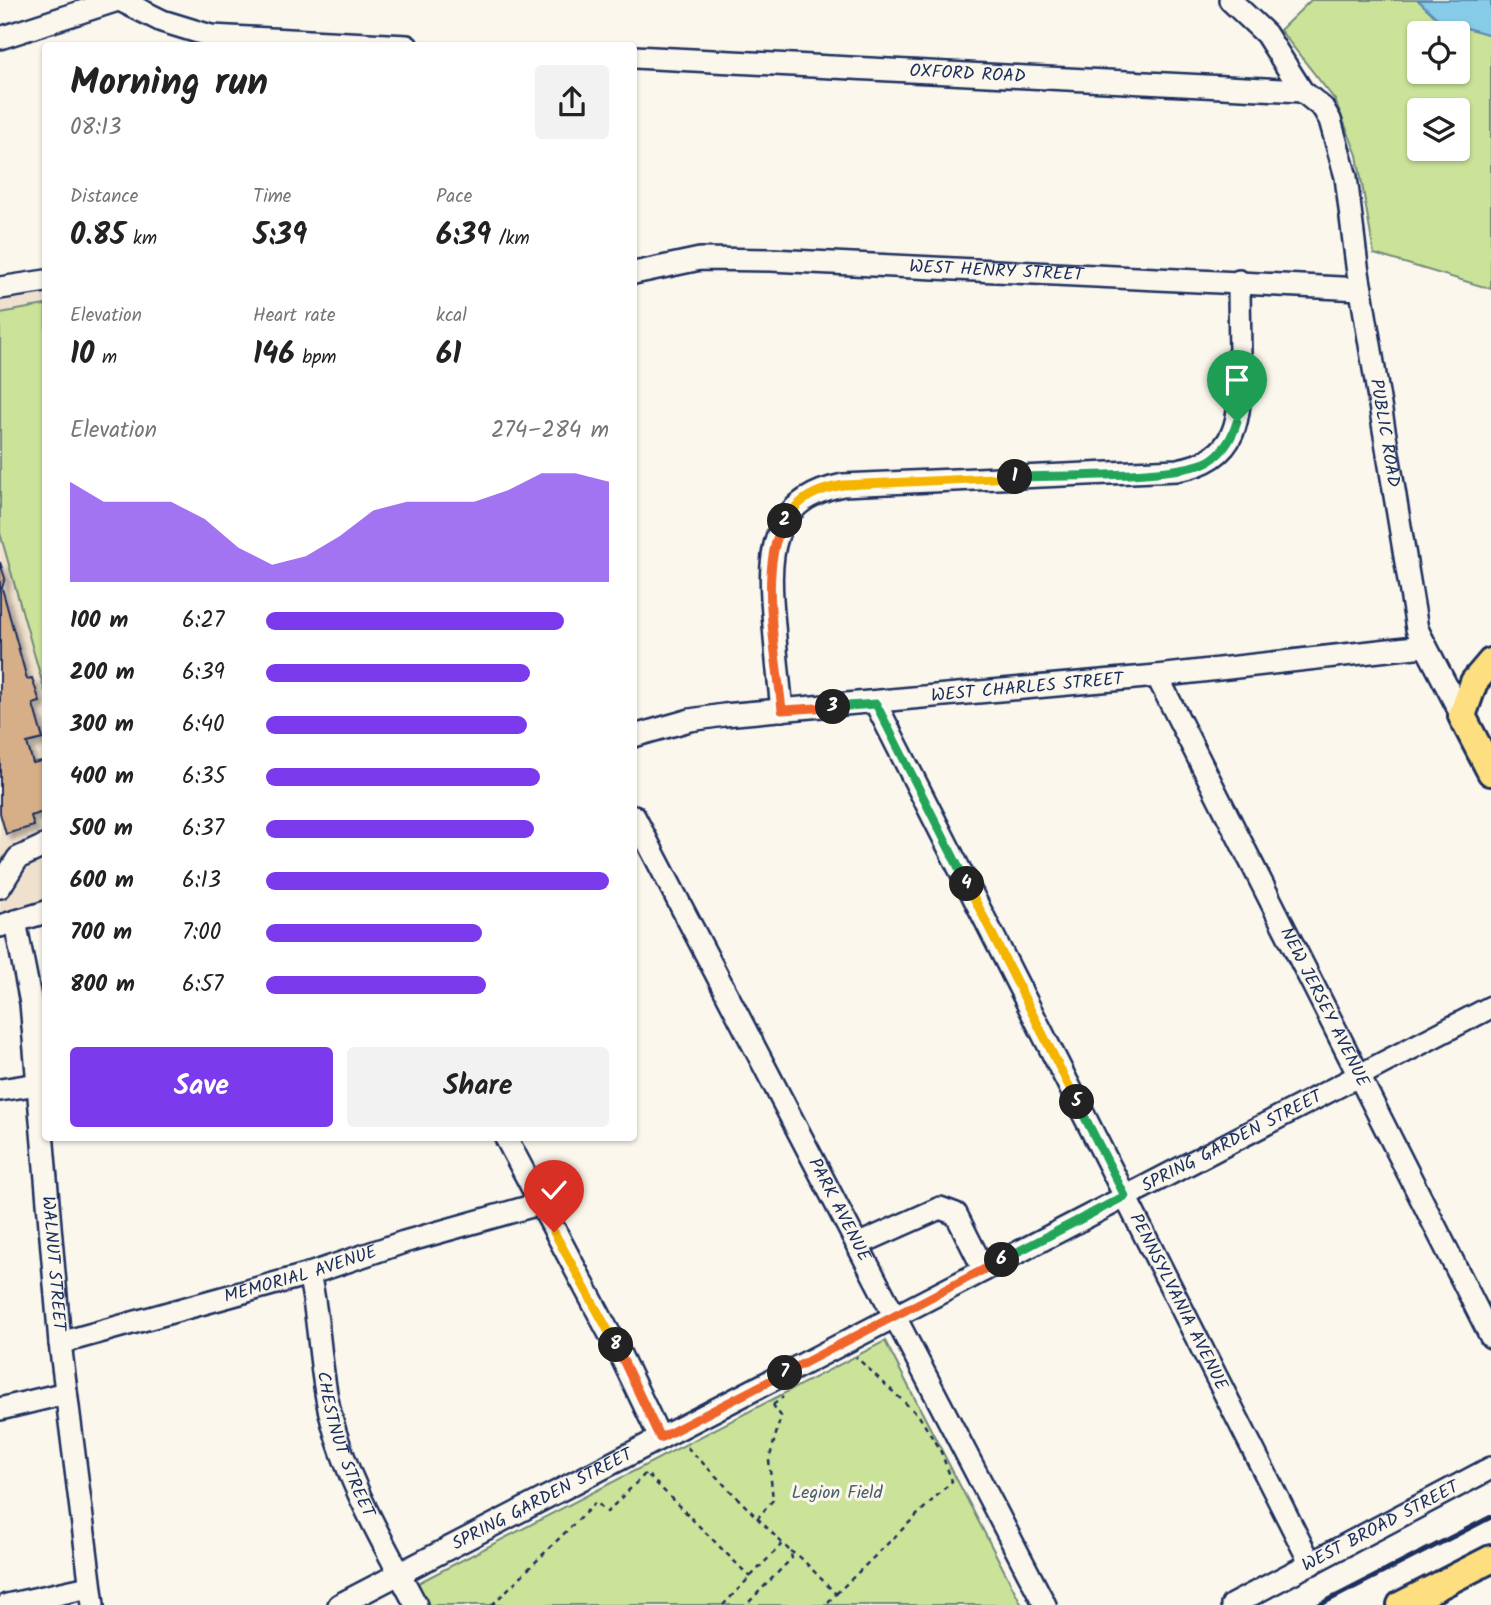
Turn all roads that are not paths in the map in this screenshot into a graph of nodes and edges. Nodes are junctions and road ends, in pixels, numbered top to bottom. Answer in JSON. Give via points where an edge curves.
{"nodes":[{"id":1,"x":119,"y":0,"type":"edge"},
{"id":2,"x":1230,"y":0,"type":"edge"},
{"id":3,"x":0,"y":38,"type":"edge"},
{"id":4,"x":329,"y":42,"type":"edge"},
{"id":5,"x":637,"y":57,"type":"edge"},
{"id":6,"x":1302,"y":91,"type":"junction"},
{"id":7,"x":637,"y":272,"type":"edge"},
{"id":8,"x":1239,"y":281,"type":"junction"},
{"id":9,"x":42,"y":282,"type":"edge"},
{"id":10,"x":0,"y":288,"type":"edge"},
{"id":11,"x":1360,"y":289,"type":"junction"},
{"id":12,"x":1424,"y":646,"type":"junction"},
{"id":13,"x":1491,"y":662,"type":"edge"},
{"id":14,"x":1157,"y":676,"type":"junction"},
{"id":15,"x":876,"y":704,"type":"junction"},
{"id":16,"x":782,"y":710,"type":"junction"},
{"id":17,"x":1462,"y":716,"type":"junction"},
{"id":18,"x":637,"y":735,"type":"edge"},
{"id":19,"x":1491,"y":772,"type":"edge"},
{"id":20,"x":637,"y":822,"type":"edge"},
{"id":21,"x":42,"y":847,"type":"edge"},
{"id":22,"x":0,"y":887,"type":"edge"},
{"id":23,"x":42,"y":913,"type":"edge"},
{"id":24,"x":9,"y":923,"type":"edge"},
{"id":25,"x":1491,"y":1007,"type":"edge"},
{"id":26,"x":1358,"y":1075,"type":"junction"},
{"id":27,"x":38,"y":1084,"type":"junction"},
{"id":28,"x":0,"y":1090,"type":"edge"},
{"id":29,"x":42,"y":1119,"type":"edge"},
{"id":30,"x":44,"y":1141,"type":"edge"},
{"id":31,"x":508,"y":1141,"type":"edge"},
{"id":32,"x":1125,"y":1196,"type":"junction"},
{"id":33,"x":539,"y":1204,"type":"junction"},
{"id":34,"x":857,"y":1245,"type":"junction"},
{"id":35,"x":984,"y":1270,"type":"junction"},
{"id":36,"x":309,"y":1274,"type":"junction"},
{"id":37,"x":894,"y":1316,"type":"junction"},
{"id":38,"x":1491,"y":1336,"type":"edge"},
{"id":39,"x":60,"y":1343,"type":"junction"},
{"id":40,"x":66,"y":1393,"type":"junction"},
{"id":41,"x":0,"y":1409,"type":"edge"},
{"id":42,"x":666,"y":1435,"type":"junction"},
{"id":43,"x":1491,"y":1468,"type":"edge"},
{"id":44,"x":1491,"y":1559,"type":"edge"},
{"id":45,"x":1311,"y":1564,"type":"junction"},
{"id":46,"x":400,"y":1573,"type":"junction"},
{"id":47,"x":91,"y":1596,"type":"edge"},
{"id":48,"x":1435,"y":1597,"type":"edge"},
{"id":49,"x":8,"y":1605,"type":"edge"},
{"id":50,"x":339,"y":1605,"type":"edge"},
{"id":51,"x":416,"y":1605,"type":"edge"},
{"id":52,"x":1045,"y":1605,"type":"edge"},
{"id":53,"x":1232,"y":1605,"type":"edge"},
{"id":54,"x":1401,"y":1605,"type":"edge"}],
"edges":[{"from":1,"to":3,"type":"street"},
{"from":1,"to":4,"type":"street","via":[[162,21],[211,36]]},
{"from":2,"to":6,"type":"street","name":"PUBLIC ROAD","via":[[1266,34]]},
{"from":5,"to":6,"type":"street","name":"OXFORD ROAD"},
{"from":6,"to":11,"type":"street","name":"PUBLIC ROAD","via":[[1330,120],[1346,177]]},
{"from":7,"to":8,"type":"street","name":"WEST HENRY STREET","via":[[700,259]]},
{"from":8,"to":11,"type":"street","name":"WEST HENRY STREET"},
{"from":8,"to":16,"type":"street","via":[[1237,422],[1225,447],[1209,461],[1177,470],[843,485],[803,498],[781,527],[771,560]]},
{"from":9,"to":10,"type":"street"},
{"from":11,"to":12,"type":"street","name":"PUBLIC ROAD","via":[[1411,597]]},
{"from":12,"to":14,"type":"street","name":"WEST CHARLES STREET"},
{"from":12,"to":17,"type":"street","name":"PUBLIC ROAD"},
{"from":13,"to":17,"type":"main road","via":[[1474,682]]},
{"from":14,"to":15,"type":"street","name":"WEST CHARLES STREET"},
{"from":14,"to":26,"type":"street","name":"NEW JERSEY AVENUE"},
{"from":15,"to":16,"type":"street","name":"WEST CHARLES STREET"},
{"from":15,"to":32,"type":"street","name":"PENNSYLVANIA AVENUE"},
{"from":16,"to":18,"type":"street","name":"WEST CHARLES STREET","via":[[690,720]]},
{"from":17,"to":19,"type":"main road","name":"PUBLIC ROAD"},
{"from":20,"to":34,"type":"street","name":"PARK AVENUE"},
{"from":21,"to":22,"type":"street","via":[[18,858]]},
{"from":22,"to":24,"type":"street","name":"WALNUT STREET"},
{"from":23,"to":24,"type":"street"},
{"from":24,"to":27,"type":"street","name":"WALNUT STREET","via":[[27,970]]},
{"from":25,"to":26,"type":"street","name":"SPRING GARDEN STREET"},
{"from":26,"to":32,"type":"street","name":"SPRING GARDEN STREET"},
{"from":26,"to":38,"type":"street","name":"NEW JERSEY AVENUE"},
{"from":27,"to":28,"type":"street"},
{"from":27,"to":29,"type":"street","name":"WALNUT STREET"},
{"from":30,"to":39,"type":"street","name":"WALNUT STREET"},
{"from":31,"to":33,"type":"street"},
{"from":32,"to":35,"type":"street","name":"SPRING GARDEN STREET"},
{"from":32,"to":45,"type":"street","name":"PENNSYLVANIA AVENUE"},
{"from":33,"to":36,"type":"street","name":"MEMORIAL AVENUE"},
{"from":33,"to":42,"type":"street"},
{"from":34,"to":35,"type":"street","via":[[940,1208],[956,1214]]},
{"from":34,"to":37,"type":"street","name":"PARK AVENUE"},
{"from":35,"to":37,"type":"street","name":"SPRING GARDEN STREET"},
{"from":36,"to":39,"type":"street","name":"MEMORIAL AVENUE"},
{"from":36,"to":46,"type":"street","name":"CHESTNUT STREET","via":[[337,1438]]},
{"from":37,"to":42,"type":"street","name":"SPRING GARDEN STREET"},
{"from":37,"to":52,"type":"street","name":"PARK AVENUE"},
{"from":39,"to":40,"type":"street","name":"WALNUT STREET"},
{"from":40,"to":41,"type":"street"},
{"from":40,"to":47,"type":"street","name":"WALNUT STREET"},
{"from":42,"to":46,"type":"street","name":"SPRING GARDEN STREET"},
{"from":43,"to":45,"type":"street","name":"WEST BROAD STREET"},
{"from":44,"to":48,"type":"main road"},
{"from":45,"to":53,"type":"street","name":"WEST BROAD STREET"},
{"from":46,"to":50,"type":"street","name":"SPRING GARDEN STREET"},
{"from":46,"to":51,"type":"street","name":"CHESTNUT STREET"},
{"from":47,"to":49,"type":"street"},
{"from":48,"to":54,"type":"main road"}]}
